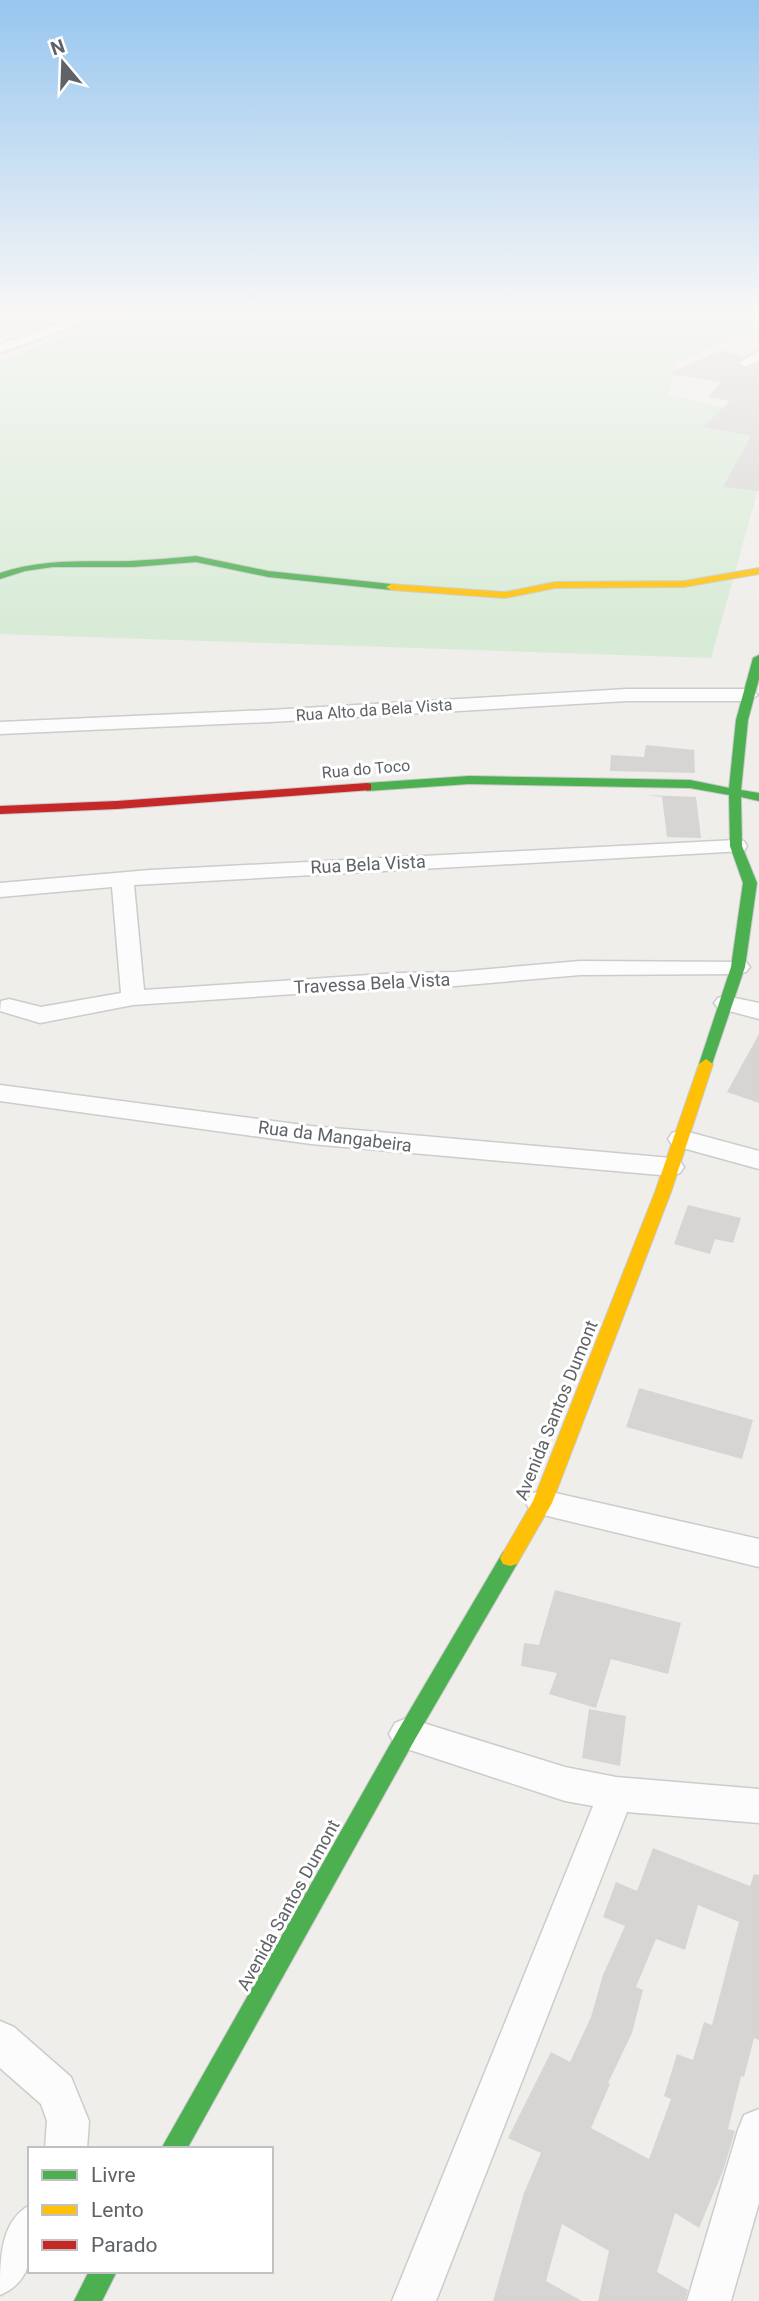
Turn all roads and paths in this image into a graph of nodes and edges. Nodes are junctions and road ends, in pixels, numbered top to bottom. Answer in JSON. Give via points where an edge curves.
{"nodes":[{"id":1,"x":759,"y":571,"type":"edge"},
{"id":2,"x":0,"y":576,"type":"edge"},
{"id":3,"x":758,"y":663,"type":"edge"},
{"id":4,"x":748,"y":695,"type":"junction"},
{"id":5,"x":0,"y":728,"type":"edge"},
{"id":6,"x":735,"y":792,"type":"junction"},
{"id":7,"x":759,"y":797,"type":"edge"},
{"id":8,"x":0,"y":810,"type":"edge"},
{"id":9,"x":736,"y":846,"type":"junction"},
{"id":10,"x":122,"y":879,"type":"junction"},
{"id":11,"x":754,"y":883,"type":"edge"},
{"id":12,"x":0,"y":890,"type":"edge"},
{"id":13,"x":738,"y":967,"type":"junction"},
{"id":14,"x":133,"y":998,"type":"junction"},
{"id":15,"x":726,"y":1003,"type":"junction"},
{"id":16,"x":9,"y":1006,"type":"dead end"},
{"id":17,"x":759,"y":1011,"type":"edge"},
{"id":18,"x":0,"y":1093,"type":"edge"},
{"id":19,"x":681,"y":1139,"type":"junction"},
{"id":20,"x":759,"y":1160,"type":"edge"},
{"id":21,"x":671,"y":1167,"type":"junction"},
{"id":22,"x":542,"y":1503,"type":"junction"},
{"id":23,"x":759,"y":1553,"type":"edge"},
{"id":24,"x":407,"y":1734,"type":"junction"},
{"id":25,"x":617,"y":1794,"type":"junction"},
{"id":26,"x":759,"y":1806,"type":"edge"},
{"id":27,"x":0,"y":2041,"type":"edge"},
{"id":28,"x":759,"y":2130,"type":"edge"},
{"id":29,"x":66,"y":2147,"type":"edge"},
{"id":30,"x":174,"y":2147,"type":"edge"},
{"id":31,"x":28,"y":2228,"type":"edge"},
{"id":32,"x":0,"y":2273,"type":"edge"},
{"id":33,"x":103,"y":2273,"type":"edge"},
{"id":34,"x":87,"y":2301,"type":"edge"},
{"id":35,"x":414,"y":2301,"type":"edge"},
{"id":36,"x":709,"y":2301,"type":"edge"}],
"edges":[{"from":1,"to":2,"type":"street","via":[[684,584],[555,585],[505,596],[268,574],[196,559],[53,564]]},
{"from":3,"to":4,"type":"street","name":"Avenida Santos Dumont"},
{"from":4,"to":5,"type":"street","name":"Rua Alto da Bela Vista","via":[[627,695]]},
{"from":4,"to":6,"type":"street","name":"Avenida Santos Dumont"},
{"from":6,"to":7,"type":"street","name":"Rua do Toco"},
{"from":6,"to":8,"type":"street","name":"Rua do Toco","via":[[660,782],[443,780],[128,805]]},
{"from":6,"to":9,"type":"street","name":"Avenida Santos Dumont"},
{"from":9,"to":10,"type":"street","name":"Rua Bela Vista"},
{"from":9,"to":11,"type":"street","name":"Avenida Santos Dumont"},
{"from":10,"to":12,"type":"street","name":"Rua Bela Vista"},
{"from":10,"to":14,"type":"street"},
{"from":11,"to":13,"type":"street","name":"Avenida Santos Dumont"},
{"from":13,"to":14,"type":"street","name":"Travessa Bela Vista","via":[[580,968]]},
{"from":13,"to":15,"type":"street","name":"Avenida Santos Dumont"},
{"from":14,"to":16,"type":"street","name":"Travessa Bela Vista","via":[[40,1015]]},
{"from":15,"to":17,"type":"street"},
{"from":15,"to":19,"type":"street","name":"Avenida Santos Dumont"},
{"from":18,"to":21,"type":"street","name":"Rua da Mangabeira","via":[[311,1135]]},
{"from":19,"to":20,"type":"street"},
{"from":19,"to":21,"type":"street","name":"Avenida Santos Dumont"},
{"from":21,"to":22,"type":"street","name":"Avenida Santos Dumont"},
{"from":22,"to":23,"type":"street"},
{"from":22,"to":24,"type":"street","name":"Avenida Santos Dumont"},
{"from":24,"to":25,"type":"street","via":[[565,1784]]},
{"from":24,"to":30,"type":"street","name":"Avenida Santos Dumont"},
{"from":25,"to":26,"type":"street"},
{"from":25,"to":35,"type":"street"},
{"from":27,"to":29,"type":"street","via":[[57,2091],[68,2121]]},
{"from":28,"to":36,"type":"street"},
{"from":31,"to":32,"type":"street"},
{"from":33,"to":34,"type":"street"}]}
